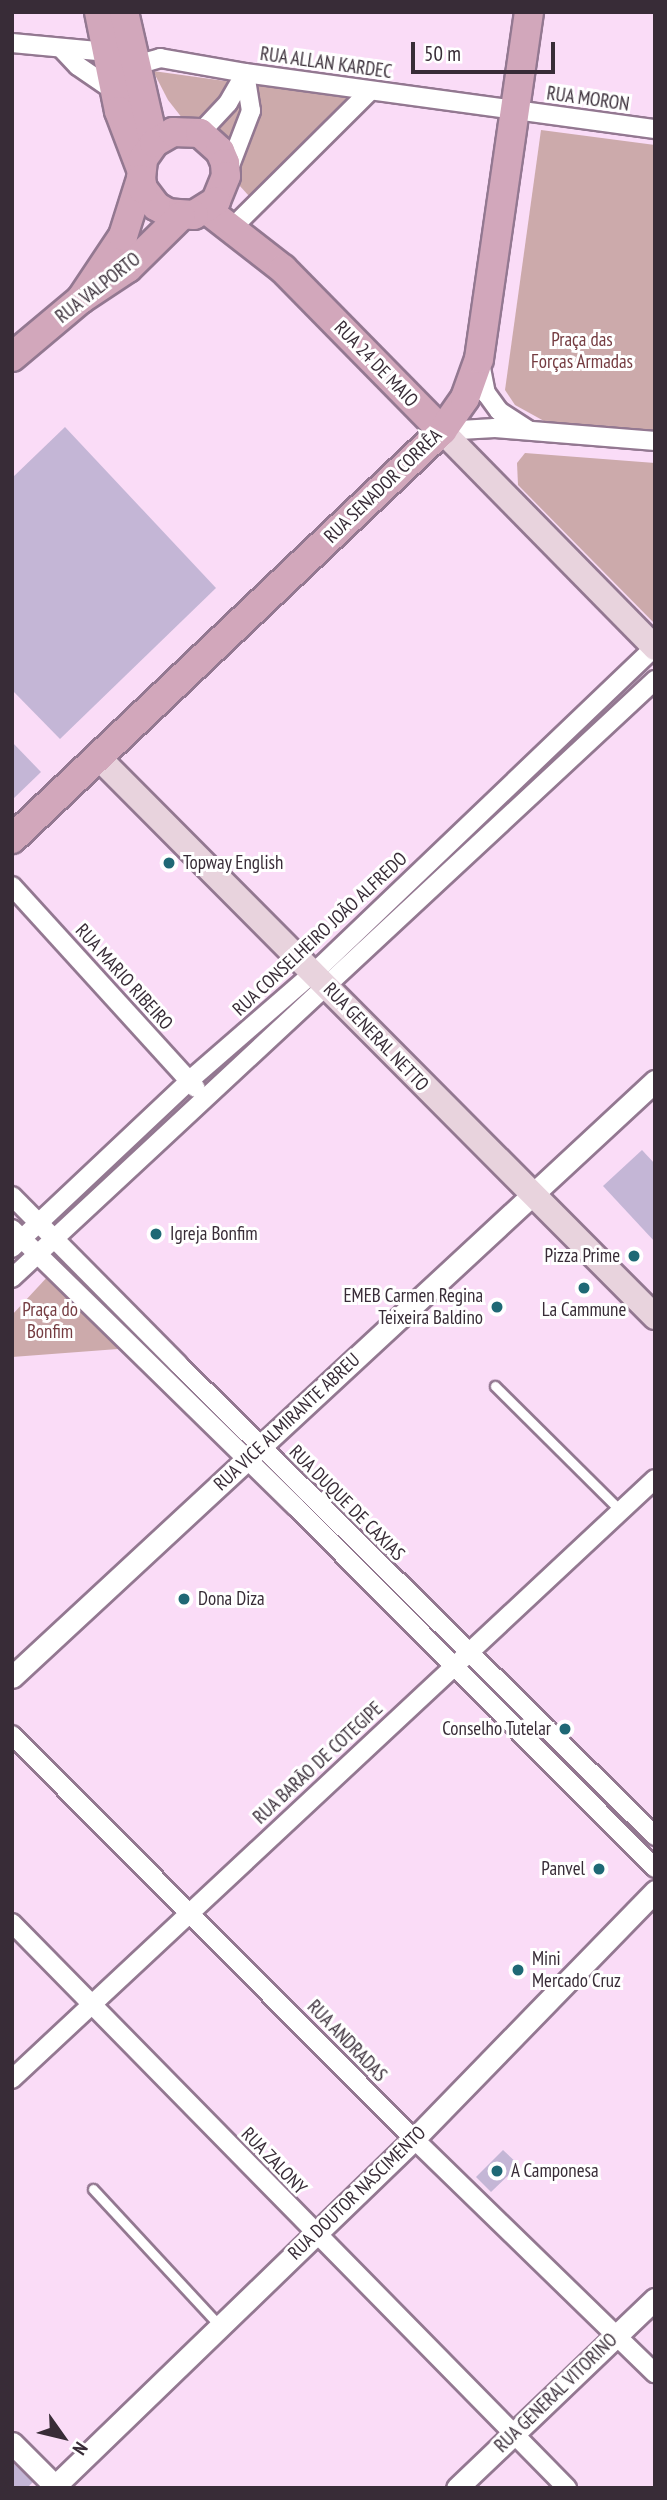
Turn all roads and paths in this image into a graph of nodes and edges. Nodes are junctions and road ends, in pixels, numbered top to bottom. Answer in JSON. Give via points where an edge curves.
{"nodes":[{"id":1,"x":99,"y":12,"type":"edge"},
{"id":2,"x":124,"y":12,"type":"edge"},
{"id":3,"x":529,"y":12,"type":"edge"},
{"id":4,"x":12,"y":43,"type":"edge"},
{"id":5,"x":62,"y":50,"type":"junction"},
{"id":6,"x":108,"y":52,"type":"junction"},
{"id":7,"x":138,"y":73,"type":"junction"},
{"id":8,"x":245,"y":73,"type":"junction"},
{"id":9,"x":370,"y":91,"type":"junction"},
{"id":10,"x":116,"y":92,"type":"junction"},
{"id":11,"x":516,"y":110,"type":"junction"},
{"id":12,"x":145,"y":111,"type":"junction"},
{"id":13,"x":655,"y":129,"type":"edge"},
{"id":14,"x":200,"y":133,"type":"junction"},
{"id":15,"x":153,"y":143,"type":"junction"},
{"id":16,"x":141,"y":174,"type":"junction"},
{"id":17,"x":226,"y":176,"type":"junction"},
{"id":18,"x":193,"y":213,"type":"junction"},
{"id":19,"x":232,"y":228,"type":"junction"},
{"id":20,"x":81,"y":299,"type":"junction"},
{"id":21,"x":12,"y":357,"type":"edge"},
{"id":22,"x":479,"y":359,"type":"junction"},
{"id":23,"x":528,"y":430,"type":"junction"},
{"id":24,"x":442,"y":431,"type":"junction"},
{"id":25,"x":655,"y":441,"type":"edge"},
{"id":26,"x":654,"y":648,"type":"edge"},
{"id":27,"x":655,"y":680,"type":"edge"},
{"id":28,"x":98,"y":757,"type":"junction"},
{"id":29,"x":477,"y":816,"type":"junction"},
{"id":30,"x":493,"y":832,"type":"junction"},
{"id":31,"x":12,"y":839,"type":"edge"},
{"id":32,"x":426,"y":866,"type":"junction"},
{"id":33,"x":439,"y":881,"type":"junction"},
{"id":34,"x":12,"y":886,"type":"edge"},
{"id":35,"x":319,"y":980,"type":"junction"},
{"id":36,"x":245,"y":1032,"type":"junction"},
{"id":37,"x":258,"y":1048,"type":"junction"},
{"id":38,"x":190,"y":1080,"type":"junction"},
{"id":39,"x":655,"y":1081,"type":"edge"},
{"id":40,"x":205,"y":1097,"type":"junction"},
{"id":41,"x":110,"y":1156,"type":"junction"},
{"id":42,"x":125,"y":1172,"type":"junction"},
{"id":43,"x":12,"y":1195,"type":"edge"},
{"id":44,"x":531,"y":1195,"type":"junction"},
{"id":45,"x":39,"y":1223,"type":"junction"},
{"id":46,"x":16,"y":1239,"type":"edge"},
{"id":47,"x":54,"y":1239,"type":"junction"},
{"id":48,"x":37,"y":1255,"type":"junction"},
{"id":49,"x":12,"y":1278,"type":"edge"},
{"id":50,"x":655,"y":1317,"type":"edge"},
{"id":51,"x":178,"y":1364,"type":"junction"},
{"id":52,"x":162,"y":1379,"type":"junction"},
{"id":53,"x":495,"y":1386,"type":"dead end"},
{"id":54,"x":253,"y":1453,"type":"junction"},
{"id":55,"x":655,"y":1479,"type":"edge"},
{"id":56,"x":302,"y":1500,"type":"junction"},
{"id":57,"x":620,"y":1510,"type":"junction"},
{"id":58,"x":402,"y":1588,"type":"junction"},
{"id":59,"x":389,"y":1601,"type":"junction"},
{"id":60,"x":467,"y":1652,"type":"junction"},
{"id":61,"x":453,"y":1666,"type":"junction"},
{"id":62,"x":12,"y":1677,"type":"edge"},
{"id":63,"x":533,"y":1716,"type":"junction"},
{"id":64,"x":518,"y":1731,"type":"junction"},
{"id":65,"x":12,"y":1735,"type":"edge"},
{"id":66,"x":607,"y":1790,"type":"junction"},
{"id":67,"x":591,"y":1806,"type":"junction"},
{"id":68,"x":655,"y":1836,"type":"edge"},
{"id":69,"x":655,"y":1868,"type":"edge"},
{"id":70,"x":654,"y":1889,"type":"edge"},
{"id":71,"x":190,"y":1911,"type":"junction"},
{"id":72,"x":12,"y":1923,"type":"edge"},
{"id":73,"x":92,"y":2004,"type":"junction"},
{"id":74,"x":12,"y":2079,"type":"edge"},
{"id":75,"x":414,"y":2139,"type":"junction"},
{"id":76,"x":93,"y":2189,"type":"dead end"},
{"id":77,"x":315,"y":2233,"type":"junction"},
{"id":78,"x":655,"y":2299,"type":"edge"},
{"id":79,"x":220,"y":2326,"type":"junction"},
{"id":80,"x":617,"y":2335,"type":"junction"},
{"id":81,"x":655,"y":2373,"type":"edge"},
{"id":82,"x":514,"y":2433,"type":"junction"},
{"id":83,"x":12,"y":2442,"type":"edge"},
{"id":84,"x":55,"y":2487,"type":"edge"},
{"id":85,"x":457,"y":2488,"type":"edge"},
{"id":86,"x":567,"y":2488,"type":"edge"}],
"edges":[{"from":1,"to":6,"type":"main road","name":"RUA 24 DE MAIO"},
{"from":2,"to":7,"type":"main road"},
{"from":3,"to":11,"type":"main road","name":"RUA SENADOR CORRÊA"},
{"from":4,"to":5,"type":"street"},
{"from":5,"to":6,"type":"street"},
{"from":5,"to":10,"type":"street"},
{"from":6,"to":10,"type":"main road","name":"RUA 24 DE MAIO"},
{"from":7,"to":8,"type":"street","name":"RUA ALLAN KARDEC","via":[[143,63],[160,58]]},
{"from":7,"to":12,"type":"main road"},
{"from":8,"to":9,"type":"street","name":"RUA ALLAN KARDEC"},
{"from":8,"to":14,"type":"street","via":[[228,103]]},
{"from":8,"to":17,"type":"street","via":[[251,111]]},
{"from":9,"to":11,"type":"street","name":"RUA ALLAN KARDEC"},
{"from":9,"to":19,"type":"street"},
{"from":10,"to":12,"type":"main road"},
{"from":10,"to":16,"type":"main road","name":"RUA 24 DE MAIO","via":[[125,136]]},
{"from":11,"to":13,"type":"street","name":"RUA MORON"},
{"from":11,"to":22,"type":"main road","name":"RUA SENADOR CORRÊA"},
{"from":12,"to":15,"type":"main road"},
{"from":14,"to":15,"type":"main road","via":[[173,132]]},
{"from":14,"to":17,"type":"main road","via":[[220,151]]},
{"from":15,"to":16,"type":"main road"},
{"from":16,"to":18,"type":"main road","name":"RUA 24 DE MAIO","via":[[143,189],[156,206]]},
{"from":16,"to":20,"type":"main road","via":[[123,236]]},
{"from":17,"to":18,"type":"main road","via":[[216,201]]},
{"from":18,"to":19,"type":"main road","name":"RUA 24 DE MAIO"},
{"from":18,"to":20,"type":"main road","name":"RUA VALPORTO","via":[[128,268]]},
{"from":19,"to":24,"type":"main road","name":"RUA 24 DE MAIO","via":[[283,269]]},
{"from":20,"to":21,"type":"main road","name":"RUA VALPORTO"},
{"from":22,"to":23,"type":"street","via":[[486,393],[499,411]]},
{"from":22,"to":24,"type":"main road","name":"RUA SENADOR CORRÊA","via":[[465,398]]},
{"from":23,"to":24,"type":"street"},
{"from":23,"to":25,"type":"street"},
{"from":24,"to":26,"type":"main road","name":"RUA 24 DE MAIO"},
{"from":24,"to":28,"type":"main road","name":"RUA SENADOR CORRÊA"},
{"from":26,"to":29,"type":"street","name":"RUA CONSELHEIRO JOÃO ALFREDO"},
{"from":27,"to":30,"type":"street","name":"RUA CONSELHEIRO JOÃO ALFREDO"},
{"from":28,"to":31,"type":"main road","name":"RUA SENADOR CORRÊA"},
{"from":28,"to":35,"type":"main road","name":"RUA GENERAL NETTO"},
{"from":29,"to":30,"type":"street"},
{"from":29,"to":32,"type":"street","name":"RUA CONSELHEIRO JOÃO ALFREDO"},
{"from":30,"to":33,"type":"street","name":"RUA CONSELHEIRO JOÃO ALFREDO"},
{"from":32,"to":33,"type":"street"},
{"from":32,"to":35,"type":"street","name":"RUA CONSELHEIRO JOÃO ALFREDO"},
{"from":33,"to":35,"type":"street","name":"RUA CONSELHEIRO JOÃO ALFREDO"},
{"from":34,"to":38,"type":"street","name":"RUA MARIO RIBEIRO"},
{"from":35,"to":36,"type":"street","name":"RUA CONSELHEIRO JOÃO ALFREDO"},
{"from":35,"to":37,"type":"street","name":"RUA CONSELHEIRO JOÃO ALFREDO"},
{"from":35,"to":44,"type":"main road","name":"RUA GENERAL NETTO"},
{"from":36,"to":37,"type":"street"},
{"from":36,"to":38,"type":"street","name":"RUA CONSELHEIRO JOÃO ALFREDO"},
{"from":37,"to":40,"type":"street","name":"RUA CONSELHEIRO JOÃO ALFREDO"},
{"from":38,"to":40,"type":"street","name":"RUA MARIO RIBEIRO"},
{"from":38,"to":41,"type":"street","name":"RUA CONSELHEIRO JOÃO ALFREDO"},
{"from":39,"to":44,"type":"street","name":"RUA VICE ALMIRANTE ABREU"},
{"from":40,"to":42,"type":"street","name":"RUA CONSELHEIRO JOÃO ALFREDO"},
{"from":41,"to":42,"type":"street"},
{"from":41,"to":45,"type":"street","name":"RUA CONSELHEIRO JOÃO ALFREDO"},
{"from":42,"to":47,"type":"street","name":"RUA CONSELHEIRO JOÃO ALFREDO"},
{"from":43,"to":45,"type":"street","name":"RUA DUQUE DE CAXIAS"},
{"from":44,"to":50,"type":"main road","name":"RUA GENERAL NETTO"},
{"from":44,"to":54,"type":"street","name":"RUA VICE ALMIRANTE ABREU"},
{"from":45,"to":46,"type":"street","name":"RUA CONSELHEIRO JOÃO ALFREDO"},
{"from":45,"to":47,"type":"street","name":"RUA DUQUE DE CAXIAS"},
{"from":46,"to":48,"type":"street","name":"RUA DUQUE DE CAXIAS"},
{"from":47,"to":48,"type":"street","name":"RUA CONSELHEIRO JOÃO ALFREDO"},
{"from":47,"to":51,"type":"street","name":"RUA DUQUE DE CAXIAS"},
{"from":48,"to":49,"type":"street","name":"RUA CONSELHEIRO JOÃO ALFREDO"},
{"from":48,"to":52,"type":"street","name":"RUA DUQUE DE CAXIAS"},
{"from":51,"to":52,"type":"street"},
{"from":51,"to":54,"type":"street","name":"RUA DUQUE DE CAXIAS"},
{"from":52,"to":54,"type":"street","name":"RUA DUQUE DE CAXIAS"},
{"from":53,"to":57,"type":"lane"},
{"from":54,"to":56,"type":"street","name":"RUA DUQUE DE CAXIAS"},
{"from":54,"to":62,"type":"street","name":"RUA VICE ALMIRANTE ABREU"},
{"from":55,"to":57,"type":"street","name":"RUA BARÃO DE COTEGIPE"},
{"from":56,"to":58,"type":"street","name":"RUA DUQUE DE CAXIAS"},
{"from":56,"to":59,"type":"street","name":"RUA DUQUE DE CAXIAS"},
{"from":57,"to":60,"type":"street","name":"RUA BARÃO DE COTEGIPE"},
{"from":58,"to":59,"type":"street"},
{"from":58,"to":60,"type":"street","name":"RUA DUQUE DE CAXIAS"},
{"from":59,"to":61,"type":"street","name":"RUA DUQUE DE CAXIAS"},
{"from":60,"to":61,"type":"street","name":"RUA BARÃO DE COTEGIPE"},
{"from":60,"to":63,"type":"street","name":"RUA DUQUE DE CAXIAS"},
{"from":61,"to":64,"type":"street","name":"RUA DUQUE DE CAXIAS"},
{"from":61,"to":71,"type":"street","name":"RUA BARÃO DE COTEGIPE"},
{"from":63,"to":64,"type":"street"},
{"from":63,"to":66,"type":"street","name":"RUA DUQUE DE CAXIAS"},
{"from":64,"to":67,"type":"street","name":"RUA DUQUE DE CAXIAS"},
{"from":65,"to":71,"type":"street","name":"RUA ANDRADAS"},
{"from":66,"to":67,"type":"street"},
{"from":66,"to":68,"type":"street","name":"RUA DUQUE DE CAXIAS"},
{"from":67,"to":69,"type":"street","name":"RUA DUQUE DE CAXIAS"},
{"from":70,"to":75,"type":"street","name":"RUA DOUTOR NASCIMENTO"},
{"from":71,"to":73,"type":"street","name":"RUA BARÃO DE COTEGIPE"},
{"from":71,"to":75,"type":"street","name":"RUA ANDRADAS"},
{"from":72,"to":73,"type":"street","name":"RUA ZALONY"},
{"from":73,"to":74,"type":"street","name":"RUA BARÃO DE COTEGIPE"},
{"from":73,"to":77,"type":"street","name":"RUA ZALONY"},
{"from":75,"to":77,"type":"street","name":"RUA DOUTOR NASCIMENTO"},
{"from":75,"to":80,"type":"street","name":"RUA ANDRADAS"},
{"from":76,"to":79,"type":"lane"},
{"from":77,"to":79,"type":"street","name":"RUA DOUTOR NASCIMENTO"},
{"from":77,"to":82,"type":"street","name":"RUA ZALONY"},
{"from":78,"to":80,"type":"street","name":"RUA GENERAL VITORINO"},
{"from":79,"to":84,"type":"street","name":"RUA DOUTOR NASCIMENTO"},
{"from":80,"to":81,"type":"street","name":"RUA ANDRADAS"},
{"from":80,"to":82,"type":"street","name":"RUA GENERAL VITORINO"},
{"from":82,"to":85,"type":"street","name":"RUA GENERAL VITORINO"},
{"from":82,"to":86,"type":"street","name":"RUA ZALONY"},
{"from":83,"to":84,"type":"street"}]}
